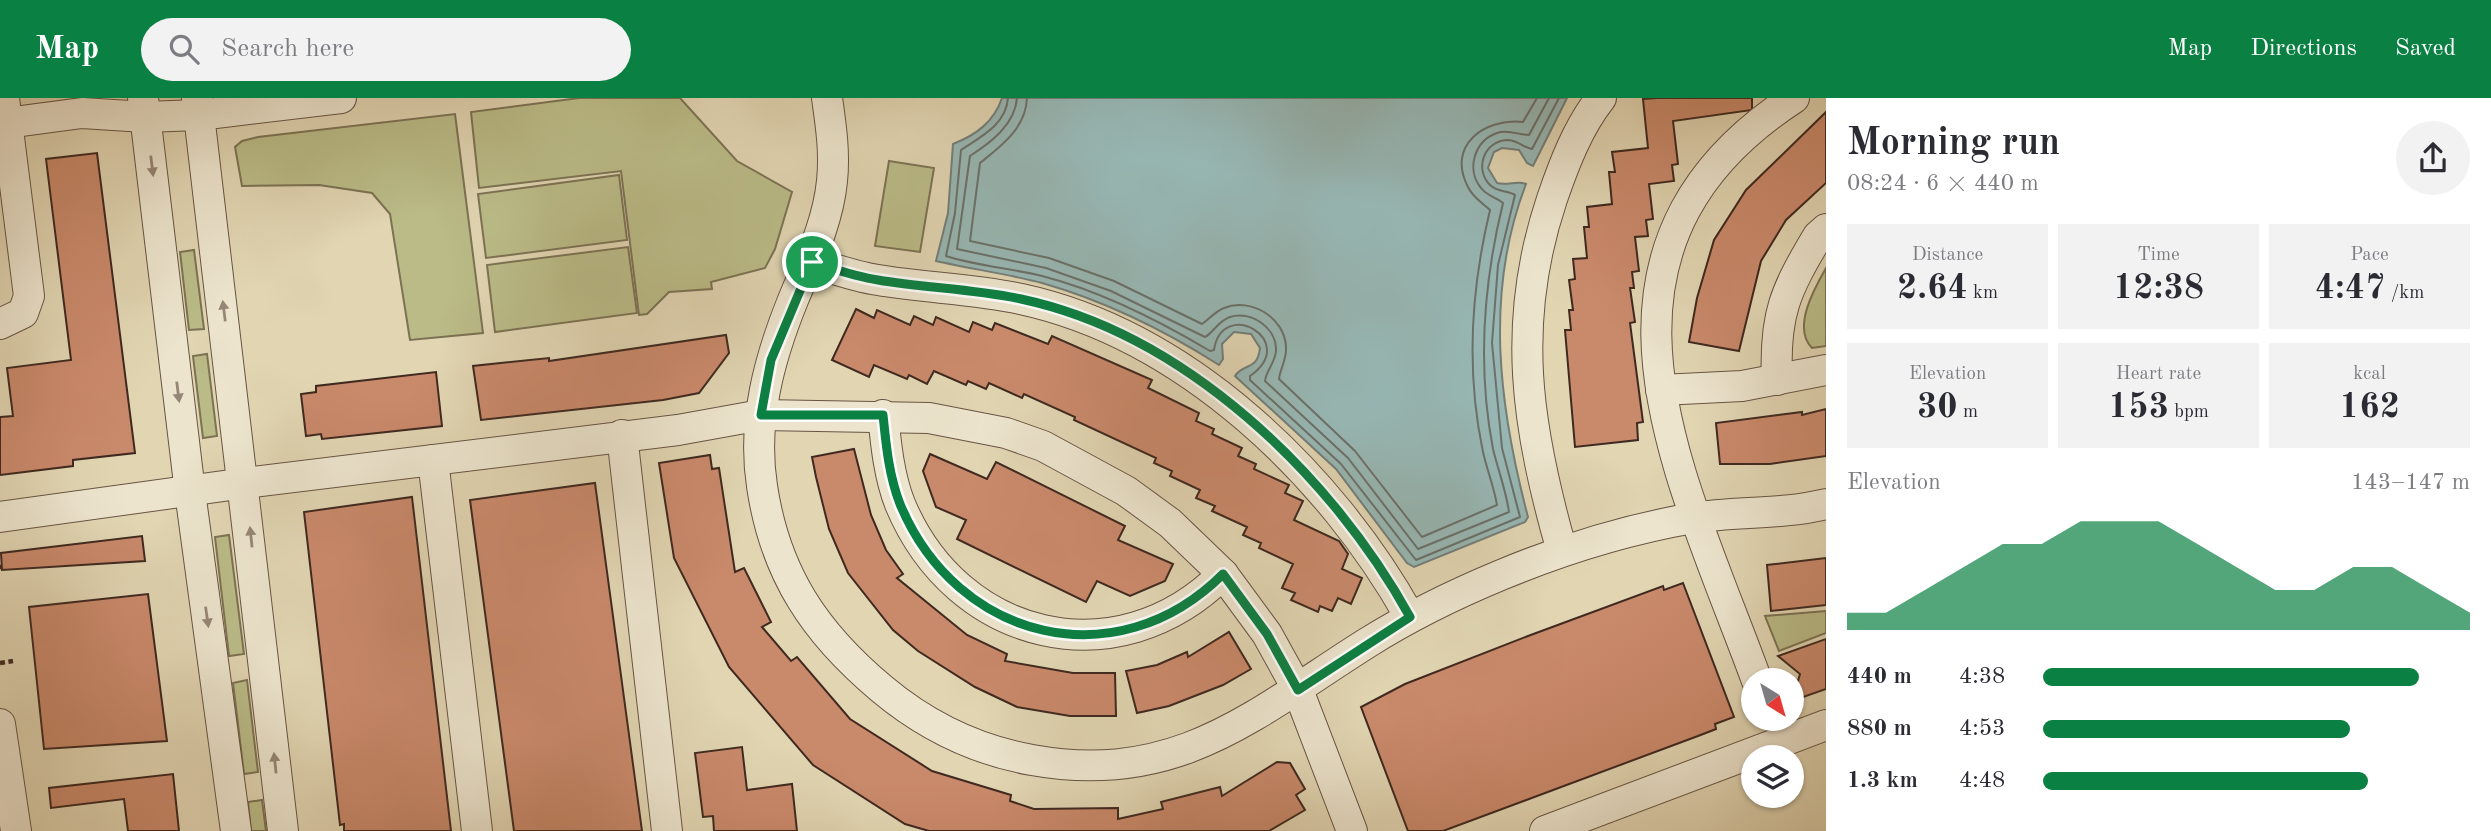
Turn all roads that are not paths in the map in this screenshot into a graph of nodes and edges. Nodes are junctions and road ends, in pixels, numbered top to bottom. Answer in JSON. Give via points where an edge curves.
{"nodes":[{"id":1,"x":341,"y":98,"type":"edge"},
{"id":2,"x":827,"y":98,"type":"edge"},
{"id":3,"x":1601,"y":98,"type":"edge"},
{"id":4,"x":1794,"y":98,"type":"edge"},
{"id":5,"x":4,"y":107,"type":"edge"},
{"id":6,"x":198,"y":107,"type":"edge"},
{"id":7,"x":144,"y":108,"type":"edge"},
{"id":8,"x":1826,"y":229,"type":"edge"},
{"id":9,"x":812,"y":262,"type":"junction"},
{"id":10,"x":0,"y":324,"type":"edge"},
{"id":11,"x":1826,"y":370,"type":"edge"},
{"id":12,"x":1777,"y":380,"type":"junction"},
{"id":13,"x":1661,"y":390,"type":"junction"},
{"id":14,"x":761,"y":415,"type":"junction"},
{"id":15,"x":883,"y":415,"type":"junction"},
{"id":16,"x":622,"y":435,"type":"junction"},
{"id":17,"x":433,"y":460,"type":"junction"},
{"id":18,"x":245,"y":483,"type":"junction"},
{"id":19,"x":190,"y":492,"type":"junction"},
{"id":20,"x":1826,"y":504,"type":"edge"},
{"id":21,"x":0,"y":517,"type":"edge"},
{"id":22,"x":1695,"y":518,"type":"junction"},
{"id":23,"x":1562,"y":551,"type":"junction"},
{"id":24,"x":1223,"y":574,"type":"junction"},
{"id":25,"x":1410,"y":617,"type":"junction"},
{"id":26,"x":1752,"y":668,"type":"edge"},
{"id":27,"x":1298,"y":690,"type":"junction"},
{"id":28,"x":0,"y":724,"type":"edge"},
{"id":29,"x":1826,"y":725,"type":"edge"},
{"id":30,"x":1804,"y":728,"type":"edge"},
{"id":31,"x":1774,"y":732,"type":"edge"},
{"id":32,"x":16,"y":831,"type":"edge"},
{"id":33,"x":236,"y":831,"type":"edge"},
{"id":34,"x":283,"y":831,"type":"edge"},
{"id":35,"x":477,"y":831,"type":"edge"},
{"id":36,"x":667,"y":831,"type":"edge"},
{"id":37,"x":1352,"y":831,"type":"edge"},
{"id":38,"x":1545,"y":831,"type":"edge"}],
"edges":[{"from":1,"to":6,"type":"street"},
{"from":2,"to":9,"type":"street","via":[[834,143],[832,184]]},
{"from":3,"to":23,"type":"street","via":[[1561,173],[1534,263],[1527,314],[1528,405]]},
{"from":4,"to":13,"type":"street","via":[[1727,151],[1697,191],[1672,237],[1655,306]]},
{"from":5,"to":7,"type":"street","via":[[82,113]]},
{"from":5,"to":10,"type":"street","via":[[29,296],[23,313]]},
{"from":6,"to":7,"type":"street"},
{"from":18,"to":6,"type":"street","one_way":true},
{"from":7,"to":19,"type":"street","one_way":true},
{"from":8,"to":12,"type":"street","via":[[1784,297],[1778,318]]},
{"from":9,"to":14,"type":"street","via":[[771,360]]},
{"from":9,"to":25,"type":"street","via":[[880,281],[969,290],[1059,310],[1141,346],[1228,402],[1302,468],[1385,571]]},
{"from":11,"to":12,"type":"street"},
{"from":12,"to":13,"type":"street"},
{"from":13,"to":22,"type":"street","via":[[1676,461]]},
{"from":14,"to":15,"type":"street"},
{"from":14,"to":16,"type":"street"},
{"from":14,"to":27,"type":"street","via":[[758,445],[766,507],[793,585],[842,656],[930,724],[1008,755],[1096,767],[1187,749]]},
{"from":15,"to":24,"type":"street","via":[[968,424],[1043,446],[1126,491],[1171,523]]},
{"from":15,"to":24,"type":"street","via":[[890,471],[917,538],[964,593],[997,615],[1026,628],[1064,635],[1139,628],[1174,613]]},
{"from":16,"to":17,"type":"street"},
{"from":16,"to":36,"type":"street"},
{"from":17,"to":18,"type":"street"},
{"from":17,"to":35,"type":"street"},
{"from":18,"to":19,"type":"street"},
{"from":34,"to":18,"type":"street","one_way":true},
{"from":19,"to":21,"type":"street"},
{"from":19,"to":33,"type":"street","one_way":true},
{"from":20,"to":22,"type":"street","via":[[1766,514]]},
{"from":22,"to":23,"type":"street"},
{"from":22,"to":26,"type":"street"},
{"from":23,"to":25,"type":"street"},
{"from":24,"to":27,"type":"street","via":[[1267,634]]},
{"from":25,"to":27,"type":"street"},
{"from":27,"to":37,"type":"street"},
{"from":28,"to":32,"type":"street"},
{"from":29,"to":30,"type":"street"},
{"from":31,"to":38,"type":"street"}]}
